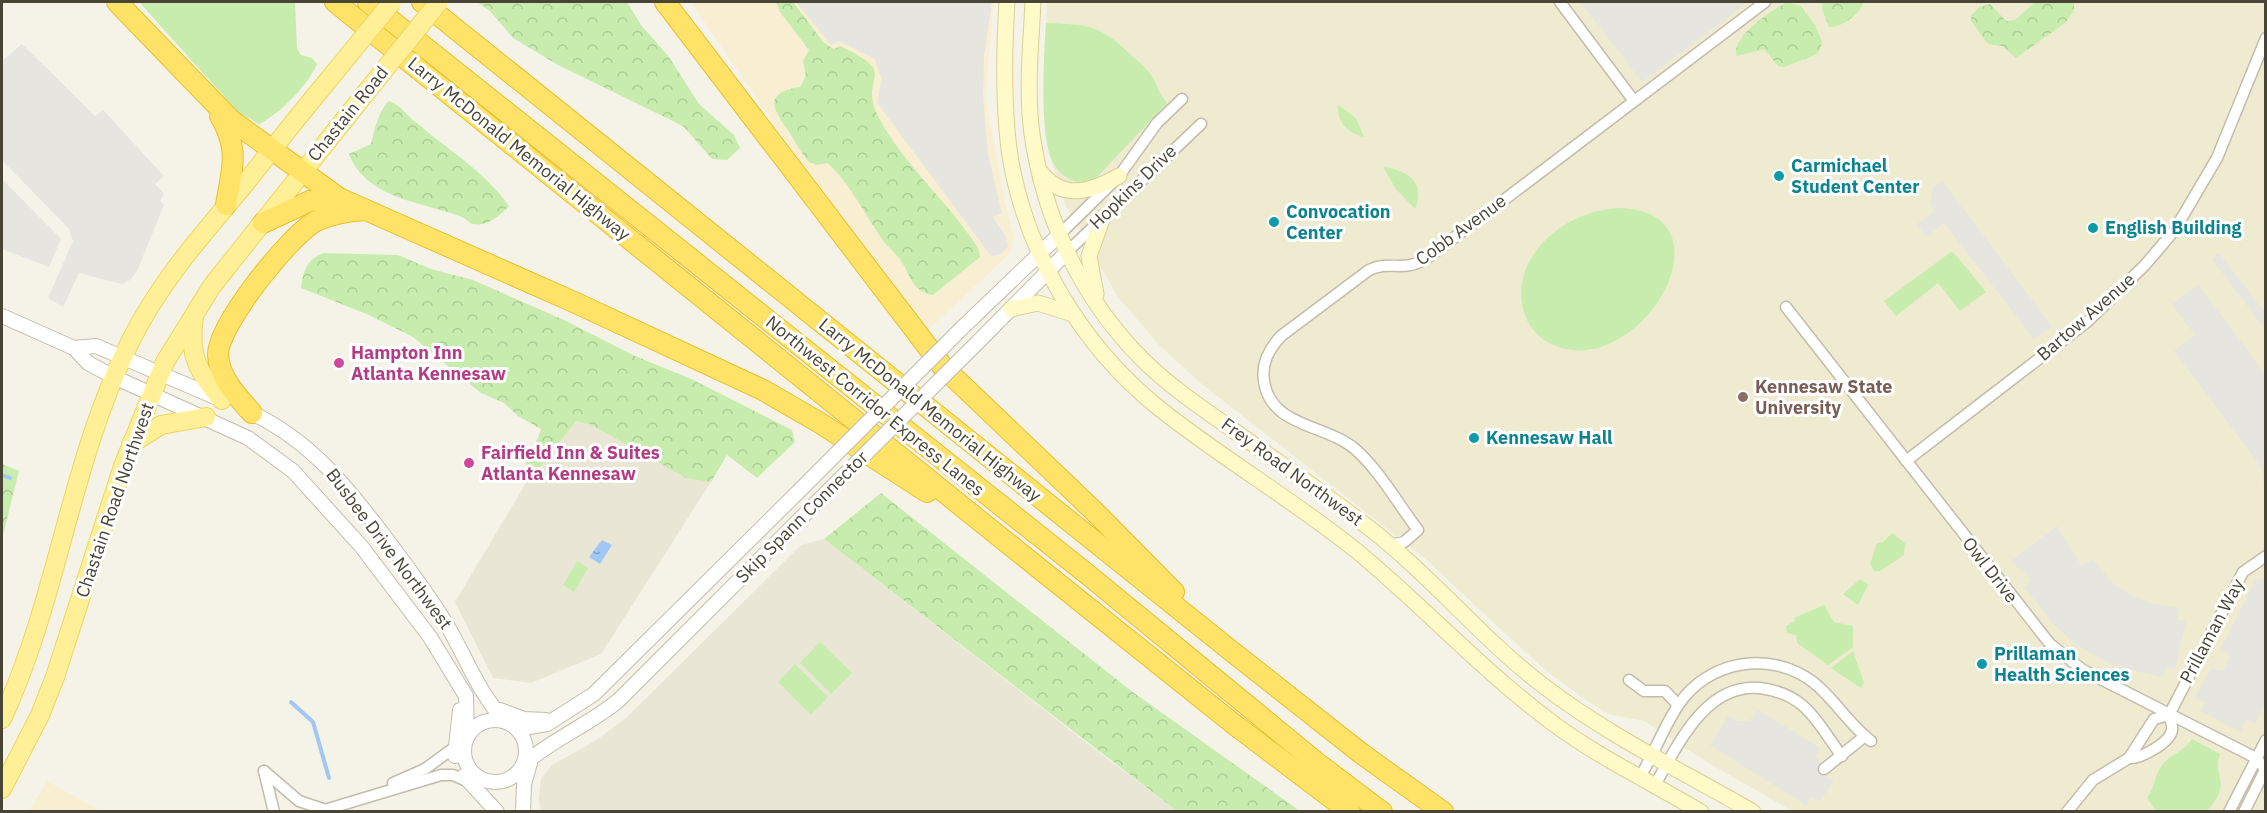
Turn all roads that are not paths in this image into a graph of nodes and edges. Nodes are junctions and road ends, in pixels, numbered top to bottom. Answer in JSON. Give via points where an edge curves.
{"nodes":[{"id":1,"x":117,"y":2,"type":"edge"},
{"id":2,"x":335,"y":2,"type":"edge"},
{"id":3,"x":368,"y":2,"type":"edge"},
{"id":4,"x":392,"y":2,"type":"edge"},
{"id":5,"x":422,"y":2,"type":"edge"},
{"id":6,"x":439,"y":2,"type":"edge"},
{"id":7,"x":665,"y":2,"type":"edge"},
{"id":8,"x":1007,"y":2,"type":"edge"},
{"id":9,"x":1034,"y":2,"type":"edge"},
{"id":10,"x":1560,"y":2,"type":"edge"},
{"id":11,"x":1765,"y":2,"type":"edge"},
{"id":12,"x":2265,"y":38,"type":"edge"},
{"id":13,"x":1182,"y":99,"type":"dead end"},
{"id":14,"x":1634,"y":101,"type":"junction"},
{"id":15,"x":214,"y":106,"type":"junction"},
{"id":16,"x":1201,"y":124,"type":"dead end"},
{"id":17,"x":272,"y":150,"type":"junction"},
{"id":18,"x":1039,"y":168,"type":"junction"},
{"id":19,"x":303,"y":171,"type":"junction"},
{"id":20,"x":1119,"y":176,"type":"junction"},
{"id":21,"x":339,"y":198,"type":"junction"},
{"id":22,"x":226,"y":205,"type":"junction"},
{"id":23,"x":365,"y":210,"type":"junction"},
{"id":24,"x":1103,"y":217,"type":"junction"},
{"id":25,"x":263,"y":223,"type":"junction"},
{"id":26,"x":1059,"y":235,"type":"junction"},
{"id":27,"x":1039,"y":252,"type":"junction"},
{"id":28,"x":1067,"y":252,"type":"junction"},
{"id":29,"x":1048,"y":271,"type":"junction"},
{"id":30,"x":1786,"y":307,"type":"dead end"},
{"id":31,"x":1100,"y":309,"type":"junction"},
{"id":32,"x":195,"y":312,"type":"junction"},
{"id":33,"x":1006,"y":313,"type":"junction"},
{"id":34,"x":1073,"y":314,"type":"junction"},
{"id":35,"x":2,"y":316,"type":"edge"},
{"id":36,"x":74,"y":348,"type":"junction"},
{"id":37,"x":123,"y":357,"type":"junction"},
{"id":38,"x":161,"y":373,"type":"junction"},
{"id":39,"x":114,"y":377,"type":"junction"},
{"id":40,"x":152,"y":393,"type":"junction"},
{"id":41,"x":222,"y":400,"type":"junction"},
{"id":42,"x":252,"y":413,"type":"junction"},
{"id":43,"x":206,"y":417,"type":"junction"},
{"id":44,"x":131,"y":444,"type":"junction"},
{"id":45,"x":1906,"y":461,"type":"junction"},
{"id":46,"x":980,"y":521,"type":"junction"},
{"id":47,"x":1390,"y":545,"type":"junction"},
{"id":48,"x":2265,"y":556,"type":"edge"},
{"id":49,"x":1230,"y":650,"type":"junction"},
{"id":50,"x":1629,"y":680,"type":"dead end"},
{"id":51,"x":1678,"y":705,"type":"junction"},
{"id":52,"x":493,"y":707,"type":"junction"},
{"id":53,"x":2169,"y":715,"type":"junction"},
{"id":54,"x":558,"y":718,"type":"junction"},
{"id":55,"x":2,"y":719,"type":"edge"},
{"id":56,"x":505,"y":721,"type":"junction"},
{"id":57,"x":517,"y":729,"type":"junction"},
{"id":58,"x":2265,"y":740,"type":"edge"},
{"id":59,"x":462,"y":741,"type":"junction"},
{"id":60,"x":1653,"y":755,"type":"junction"},
{"id":61,"x":1842,"y":756,"type":"junction"},
{"id":62,"x":2129,"y":758,"type":"junction"},
{"id":63,"x":2256,"y":758,"type":"junction"},
{"id":64,"x":1668,"y":763,"type":"junction"},
{"id":65,"x":525,"y":764,"type":"junction"},
{"id":66,"x":1824,"y":769,"type":"dead end"},
{"id":67,"x":2265,"y":769,"type":"edge"},
{"id":68,"x":1640,"y":777,"type":"junction"},
{"id":69,"x":470,"y":782,"type":"junction"},
{"id":70,"x":1655,"y":785,"type":"junction"},
{"id":71,"x":2,"y":789,"type":"edge"},
{"id":72,"x":369,"y":795,"type":"junction"},
{"id":73,"x":321,"y":810,"type":"edge"},
{"id":74,"x":274,"y":812,"type":"edge"},
{"id":75,"x":497,"y":812,"type":"edge"},
{"id":76,"x":521,"y":812,"type":"edge"},
{"id":77,"x":1350,"y":812,"type":"edge"},
{"id":78,"x":1382,"y":812,"type":"edge"},
{"id":79,"x":1443,"y":812,"type":"edge"},
{"id":80,"x":1701,"y":812,"type":"edge"},
{"id":81,"x":1754,"y":812,"type":"edge"},
{"id":82,"x":2067,"y":812,"type":"edge"},
{"id":83,"x":2229,"y":812,"type":"edge"},
{"id":84,"x":2244,"y":812,"type":"edge"}],
"edges":[{"from":1,"to":15,"type":"highway"},
{"from":2,"to":46,"type":"highway","name":"Larry McDonald Memorial Highway"},
{"from":3,"to":78,"type":"highway","name":"Northwest Corridor Express Lanes"},
{"from":4,"to":17,"type":"main road","name":"Chastain Road","bridge":true},
{"from":5,"to":49,"type":"highway","name":"Larry McDonald Memorial Highway"},
{"from":6,"to":19,"type":"main road","name":"Chastain Road","bridge":true},
{"from":7,"to":49,"type":"highway","via":[[943,368],[1096,513]]},
{"from":8,"to":27,"type":"main road","name":"Frey Road Northwest","via":[[1005,112],[1010,152],[1022,205]]},
{"from":9,"to":18,"type":"main road","name":"Frey Road Northwest","via":[[1030,102]]},
{"from":10,"to":14,"type":"street"},
{"from":11,"to":14,"type":"street","name":"Cobb Avenue"},
{"from":12,"to":45,"type":"street","name":"Bartow Avenue","via":[[2217,158],[2174,231],[2152,257],[2088,321]]},
{"from":13,"to":20,"type":"street","name":"Hopkins Drive","via":[[1142,141]]},
{"from":14,"to":47,"type":"street","name":"Cobb Avenue","via":[[1430,256],[1406,268],[1380,266],[1369,270],[1281,336],[1267,355],[1264,381],[1274,406],[1287,417],[1331,434],[1355,449],[1418,530],[1404,542]]},
{"from":15,"to":17,"type":"highway"},
{"from":15,"to":22,"type":"highway","via":[[234,153]]},
{"from":16,"to":24,"type":"street","name":"Hopkins Drive"},
{"from":17,"to":19,"type":"highway"},
{"from":17,"to":22,"type":"main road","name":"Chastain Road Northwest"},
{"from":18,"to":20,"type":"main road","via":[[1052,184],[1071,192],[1091,189]]},
{"from":18,"to":26,"type":"main road","name":"Frey Road Northwest"},
{"from":19,"to":21,"type":"highway"},
{"from":19,"to":25,"type":"main road","name":"Chastain Road Northwest"},
{"from":20,"to":26,"type":"street","name":"Hopkins Drive"},
{"from":21,"to":23,"type":"highway"},
{"from":21,"to":25,"type":"highway","via":[[310,201]]},
{"from":22,"to":37,"type":"main road","name":"Chastain Road Northwest","via":[[160,291]]},
{"from":23,"to":42,"type":"highway","via":[[338,214],[302,230],[226,325],[219,347],[221,370],[236,396]]},
{"from":23,"to":46,"type":"highway","via":[[763,390]]},
{"from":24,"to":28,"type":"street","name":"Hopkins Drive"},
{"from":24,"to":31,"type":"main road","via":[[1089,256]]},
{"from":25,"to":32,"type":"main road","name":"Chastain Road Northwest"},
{"from":26,"to":27,"type":"street","name":"Skip Spann Connector"},
{"from":26,"to":28,"type":"main road","name":"Frey Road Northwest"},
{"from":27,"to":29,"type":"main road","name":"Frey Road Northwest"},
{"from":27,"to":54,"type":"street","name":"Skip Spann Connector","bridge":true,"via":[[611,679]]},
{"from":28,"to":29,"type":"street","name":"Skip Spann Connector"},
{"from":28,"to":31,"type":"main road","name":"Frey Road Northwest"},
{"from":29,"to":33,"type":"street","name":"Skip Spann Connector"},
{"from":29,"to":34,"type":"main road","name":"Frey Road Northwest"},
{"from":30,"to":45,"type":"street","name":"Owl Drive"},
{"from":31,"to":47,"type":"main road","name":"Frey Road Northwest","via":[[1162,377]]},
{"from":32,"to":38,"type":"main road","name":"Chastain Road Northwest"},
{"from":32,"to":41,"type":"main road","via":[[192,342],[196,365]]},
{"from":33,"to":34,"type":"main road","via":[[1038,303]]},
{"from":33,"to":65,"type":"street","name":"Skip Spann Connector","bridge":true,"via":[[627,692]]},
{"from":34,"to":68,"type":"main road","name":"Frey Road Northwest","via":[[1107,359],[1157,407],[1357,552],[1551,722]]},
{"from":35,"to":36,"type":"street","name":"Busbee Drive Northwest"},
{"from":36,"to":37,"type":"street","name":"Busbee Drive Northwest","via":[[96,346]]},
{"from":36,"to":39,"type":"street","name":"Busbee Drive Northwest","via":[[88,363]]},
{"from":37,"to":38,"type":"street","name":"Busbee Drive Northwest"},
{"from":37,"to":39,"type":"main road","name":"Chastain Road Northwest"},
{"from":38,"to":40,"type":"main road","name":"Chastain Road Northwest"},
{"from":38,"to":41,"type":"street","name":"Busbee Drive Northwest"},
{"from":39,"to":40,"type":"street","name":"Busbee Drive Northwest"},
{"from":39,"to":55,"type":"main road","name":"Chastain Road Northwest","via":[[86,455],[28,655]]},
{"from":40,"to":43,"type":"street","name":"Busbee Drive Northwest"},
{"from":40,"to":44,"type":"main road","name":"Chastain Road Northwest"},
{"from":41,"to":42,"type":"street","name":"Busbee Drive Northwest"},
{"from":42,"to":52,"type":"street","name":"Busbee Drive Northwest","via":[[303,444],[345,484],[429,597]]},
{"from":43,"to":44,"type":"main road","via":[[161,425]]},
{"from":43,"to":59,"type":"street","name":"Busbee Drive Northwest","via":[[248,438],[287,466],[314,492],[407,603],[457,682]]},
{"from":44,"to":71,"type":"main road","name":"Chastain Road Northwest","via":[[55,677]]},
{"from":45,"to":53,"type":"street","name":"Owl Drive","via":[[2050,644],[2083,670]]},
{"from":46,"to":77,"type":"highway","name":"Larry McDonald Memorial Highway"},
{"from":47,"to":60,"type":"main road","name":"Frey Road Northwest","via":[[1542,685],[1587,717]]},
{"from":48,"to":53,"type":"street","name":"Prillaman Way","via":[[2243,572]]},
{"from":49,"to":79,"type":"highway","name":"Larry McDonald Memorial Highway"},
{"from":50,"to":51,"type":"street","via":[[1644,691],[1665,691]]},
{"from":51,"to":60,"type":"street"},
{"from":51,"to":61,"type":"street","via":[[1716,672],[1748,663],[1790,668],[1811,681],[1868,738]]},
{"from":52,"to":54,"type":"street","via":[[531,720]]},
{"from":52,"to":56,"type":"street","name":"Busbee Drive Northwest"},
{"from":53,"to":62,"type":"street","via":[[2154,719]]},
{"from":53,"to":62,"type":"street","via":[[2170,735],[2146,754]]},
{"from":53,"to":63,"type":"street","name":"Owl Drive"},
{"from":54,"to":57,"type":"street","name":"Skip Spann Connector","via":[[538,727]]},
{"from":56,"to":57,"type":"street"},
{"from":56,"to":59,"type":"street","via":[[483,722]]},
{"from":57,"to":65,"type":"street","via":[[526,750]]},
{"from":58,"to":63,"type":"street"},
{"from":59,"to":65,"type":"street","via":[[464,759],[477,777],[498,782]]},
{"from":59,"to":69,"type":"street","via":[[457,764]]},
{"from":59,"to":72,"type":"street","via":[[425,769]]},
{"from":60,"to":64,"type":"main road","name":"Frey Road Northwest"},
{"from":60,"to":68,"type":"street"},
{"from":61,"to":64,"type":"street","via":[[1796,700],[1774,690],[1748,688],[1727,693],[1707,707]]},
{"from":61,"to":66,"type":"street"},
{"from":62,"to":82,"type":"street","via":[[2093,780]]},
{"from":63,"to":67,"type":"street"},
{"from":63,"to":83,"type":"street"},
{"from":64,"to":70,"type":"street"},
{"from":64,"to":81,"type":"main road","name":"Frey Road Northwest"},
{"from":65,"to":76,"type":"street"},
{"from":65,"to":76,"type":"street","via":[[514,787]]},
{"from":67,"to":84,"type":"street"},
{"from":68,"to":70,"type":"main road","name":"Frey Road Northwest"},
{"from":69,"to":72,"type":"street","via":[[441,775]]},
{"from":69,"to":75,"type":"street"},
{"from":70,"to":80,"type":"main road","name":"Frey Road Northwest"},
{"from":72,"to":73,"type":"street"},
{"from":73,"to":74,"type":"street","via":[[299,801],[264,768]]}]}
